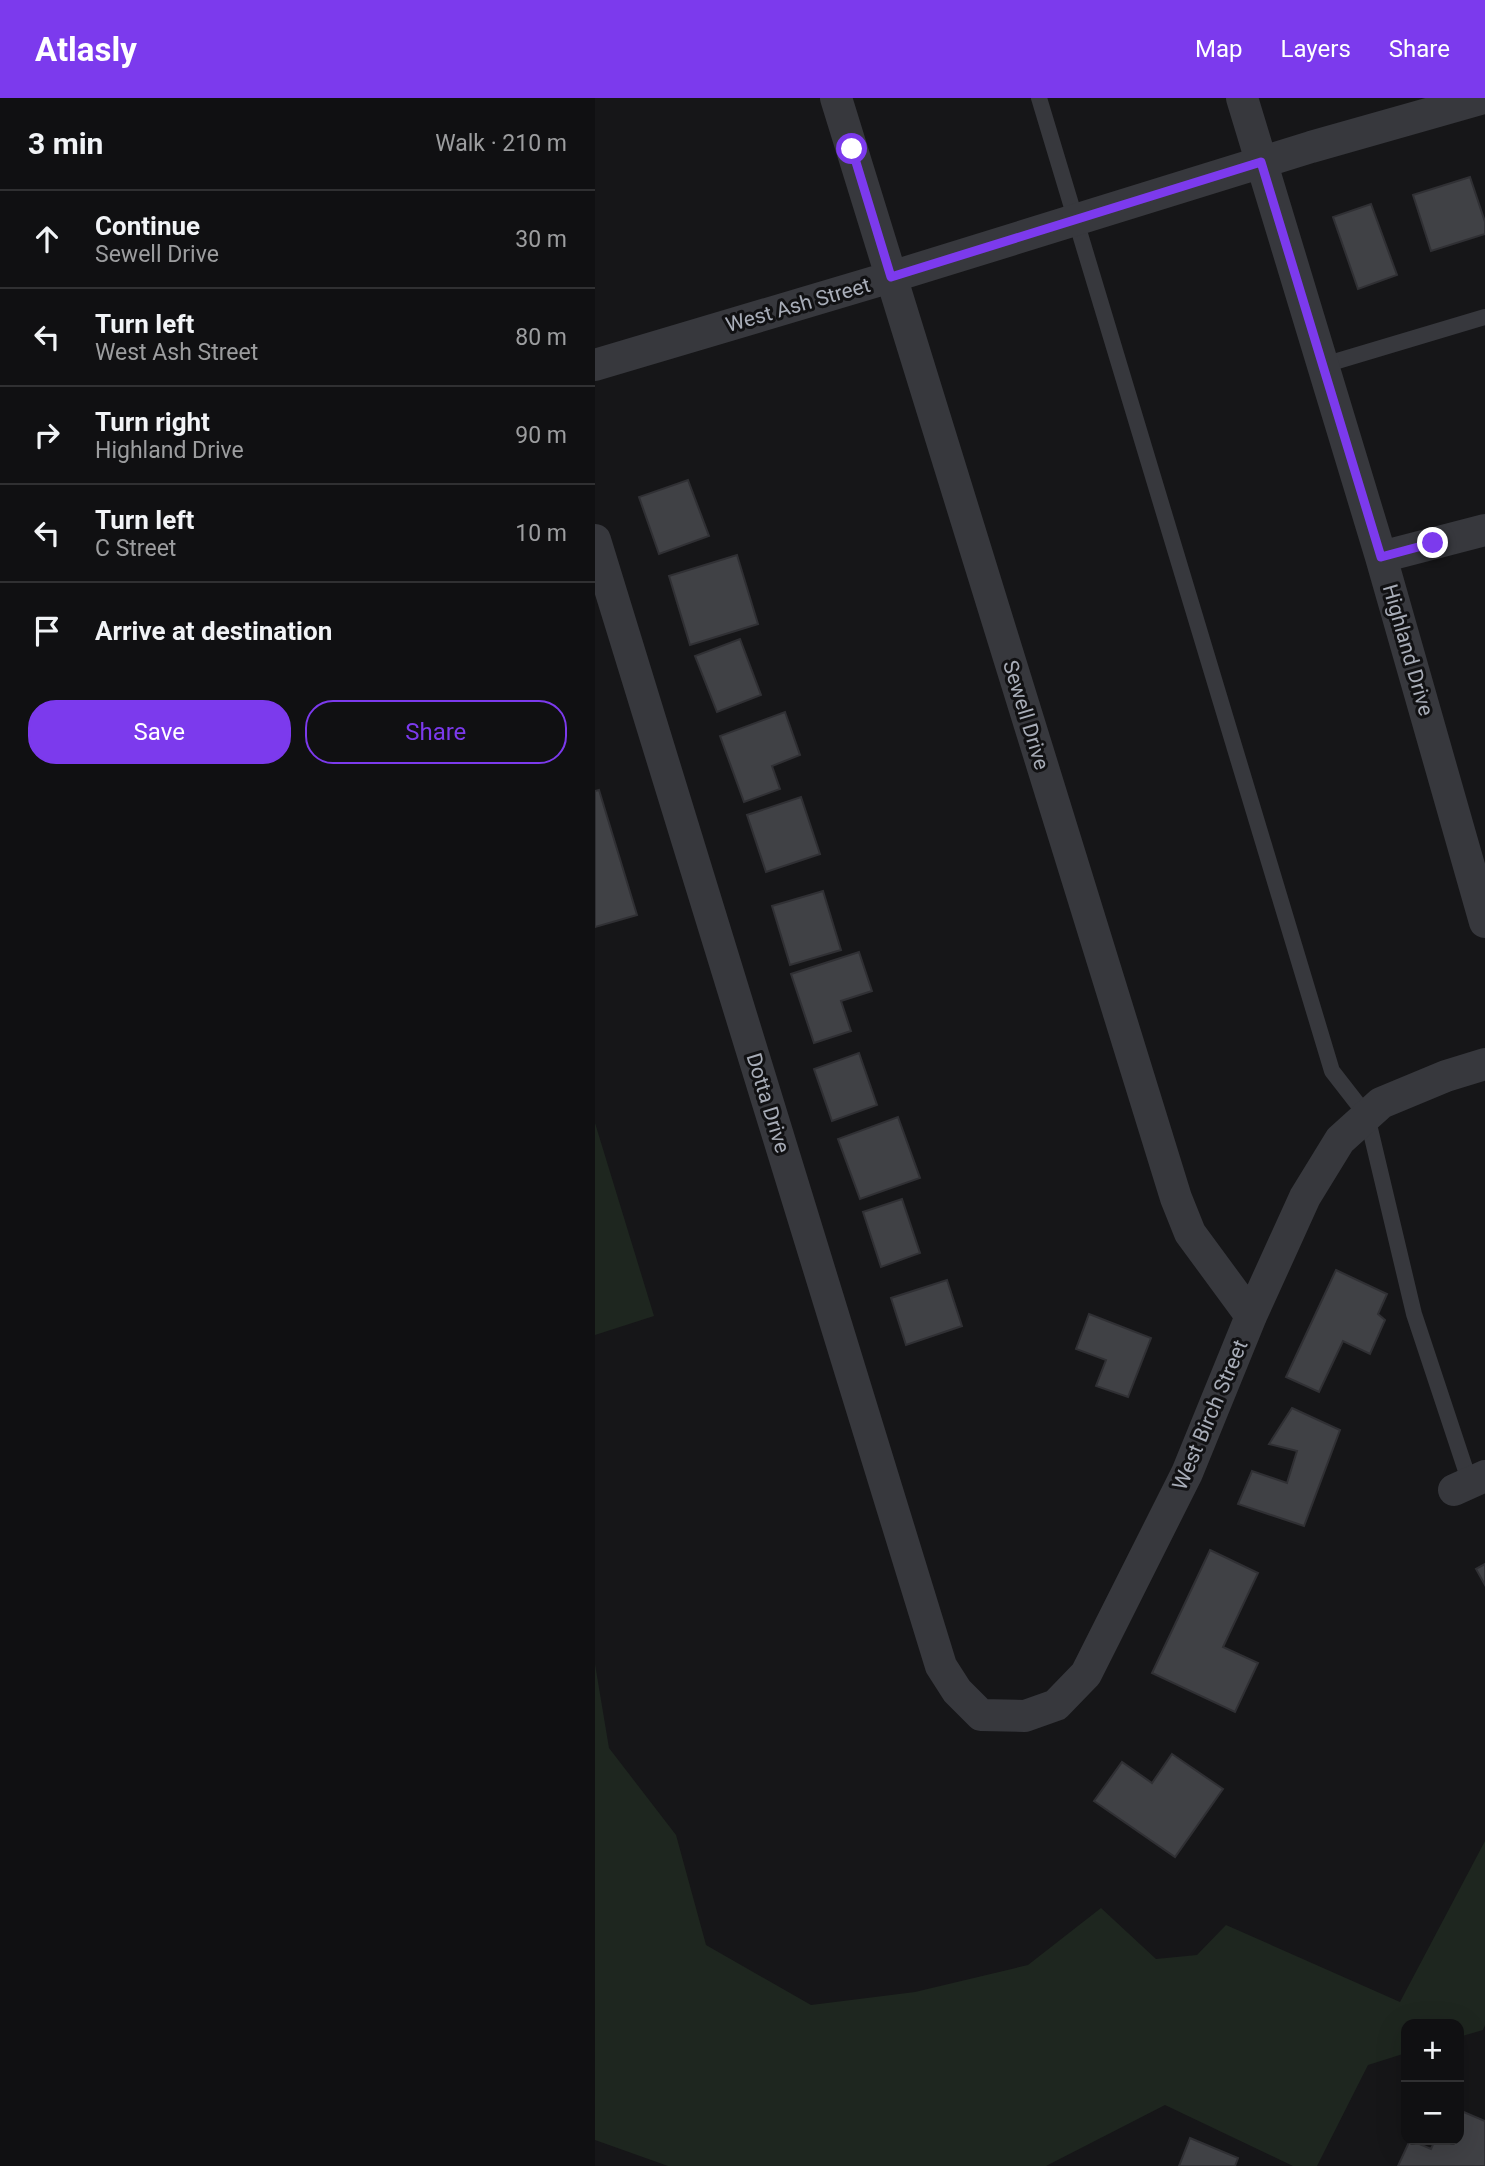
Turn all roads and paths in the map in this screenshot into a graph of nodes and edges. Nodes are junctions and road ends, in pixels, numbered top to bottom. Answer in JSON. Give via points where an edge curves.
{"nodes":[{"id":1,"x":836,"y":98,"type":"edge"},
{"id":2,"x":1039,"y":98,"type":"edge"},
{"id":3,"x":1242,"y":98,"type":"edge"},
{"id":4,"x":1484,"y":98,"type":"edge"},
{"id":5,"x":1261,"y":162,"type":"junction"},
{"id":6,"x":1075,"y":220,"type":"junction"},
{"id":7,"x":891,"y":277,"type":"junction"},
{"id":8,"x":1485,"y":317,"type":"edge"},
{"id":9,"x":595,"y":365,"type":"edge"},
{"id":10,"x":1324,"y":365,"type":"junction"},
{"id":11,"x":1485,"y":530,"type":"edge"},
{"id":12,"x":595,"y":540,"type":"edge"},
{"id":13,"x":1381,"y":557,"type":"junction"},
{"id":14,"x":1485,"y":922,"type":"edge"},
{"id":15,"x":1485,"y":1064,"type":"edge"},
{"id":16,"x":1367,"y":1115,"type":"junction"},
{"id":17,"x":1251,"y":1316,"type":"junction"},
{"id":18,"x":1470,"y":1483,"type":"edge"},
{"id":19,"x":941,"y":1666,"type":"joint"}],
"edges":[{"from":1,"to":7,"type":"street","name":"Sewell Drive"},
{"from":2,"to":6,"type":"lane"},
{"from":3,"to":5,"type":"street","name":"Highland Drive"},
{"from":4,"to":5,"type":"street","name":"West Ash Street"},
{"from":5,"to":6,"type":"street","name":"West Ash Street"},
{"from":5,"to":10,"type":"street","name":"Highland Drive"},
{"from":6,"to":7,"type":"street","name":"West Ash Street"},
{"from":6,"to":16,"type":"lane","via":[[1332,1071]]},
{"from":7,"to":9,"type":"street","name":"West Ash Street"},
{"from":7,"to":17,"type":"street","name":"Sewell Drive","via":[[1176,1198],[1190,1233]]},
{"from":8,"to":10,"type":"lane"},
{"from":10,"to":13,"type":"street","name":"Highland Drive"},
{"from":11,"to":13,"type":"street"},
{"from":12,"to":19,"type":"street","name":"Dotta Drive"},
{"from":13,"to":14,"type":"street","name":"Highland Drive"},
{"from":15,"to":16,"type":"street","name":"West Birch Street","via":[[1381,1103]]},
{"from":16,"to":17,"type":"street","name":"West Birch Street","via":[[1340,1140],[1305,1197]]},
{"from":16,"to":18,"type":"lane","via":[[1414,1314]]},
{"from":17,"to":19,"type":"street","name":"West Birch Street","via":[[1187,1473],[1086,1674],[1056,1705],[1008,1717],[981,1715]]}]}
